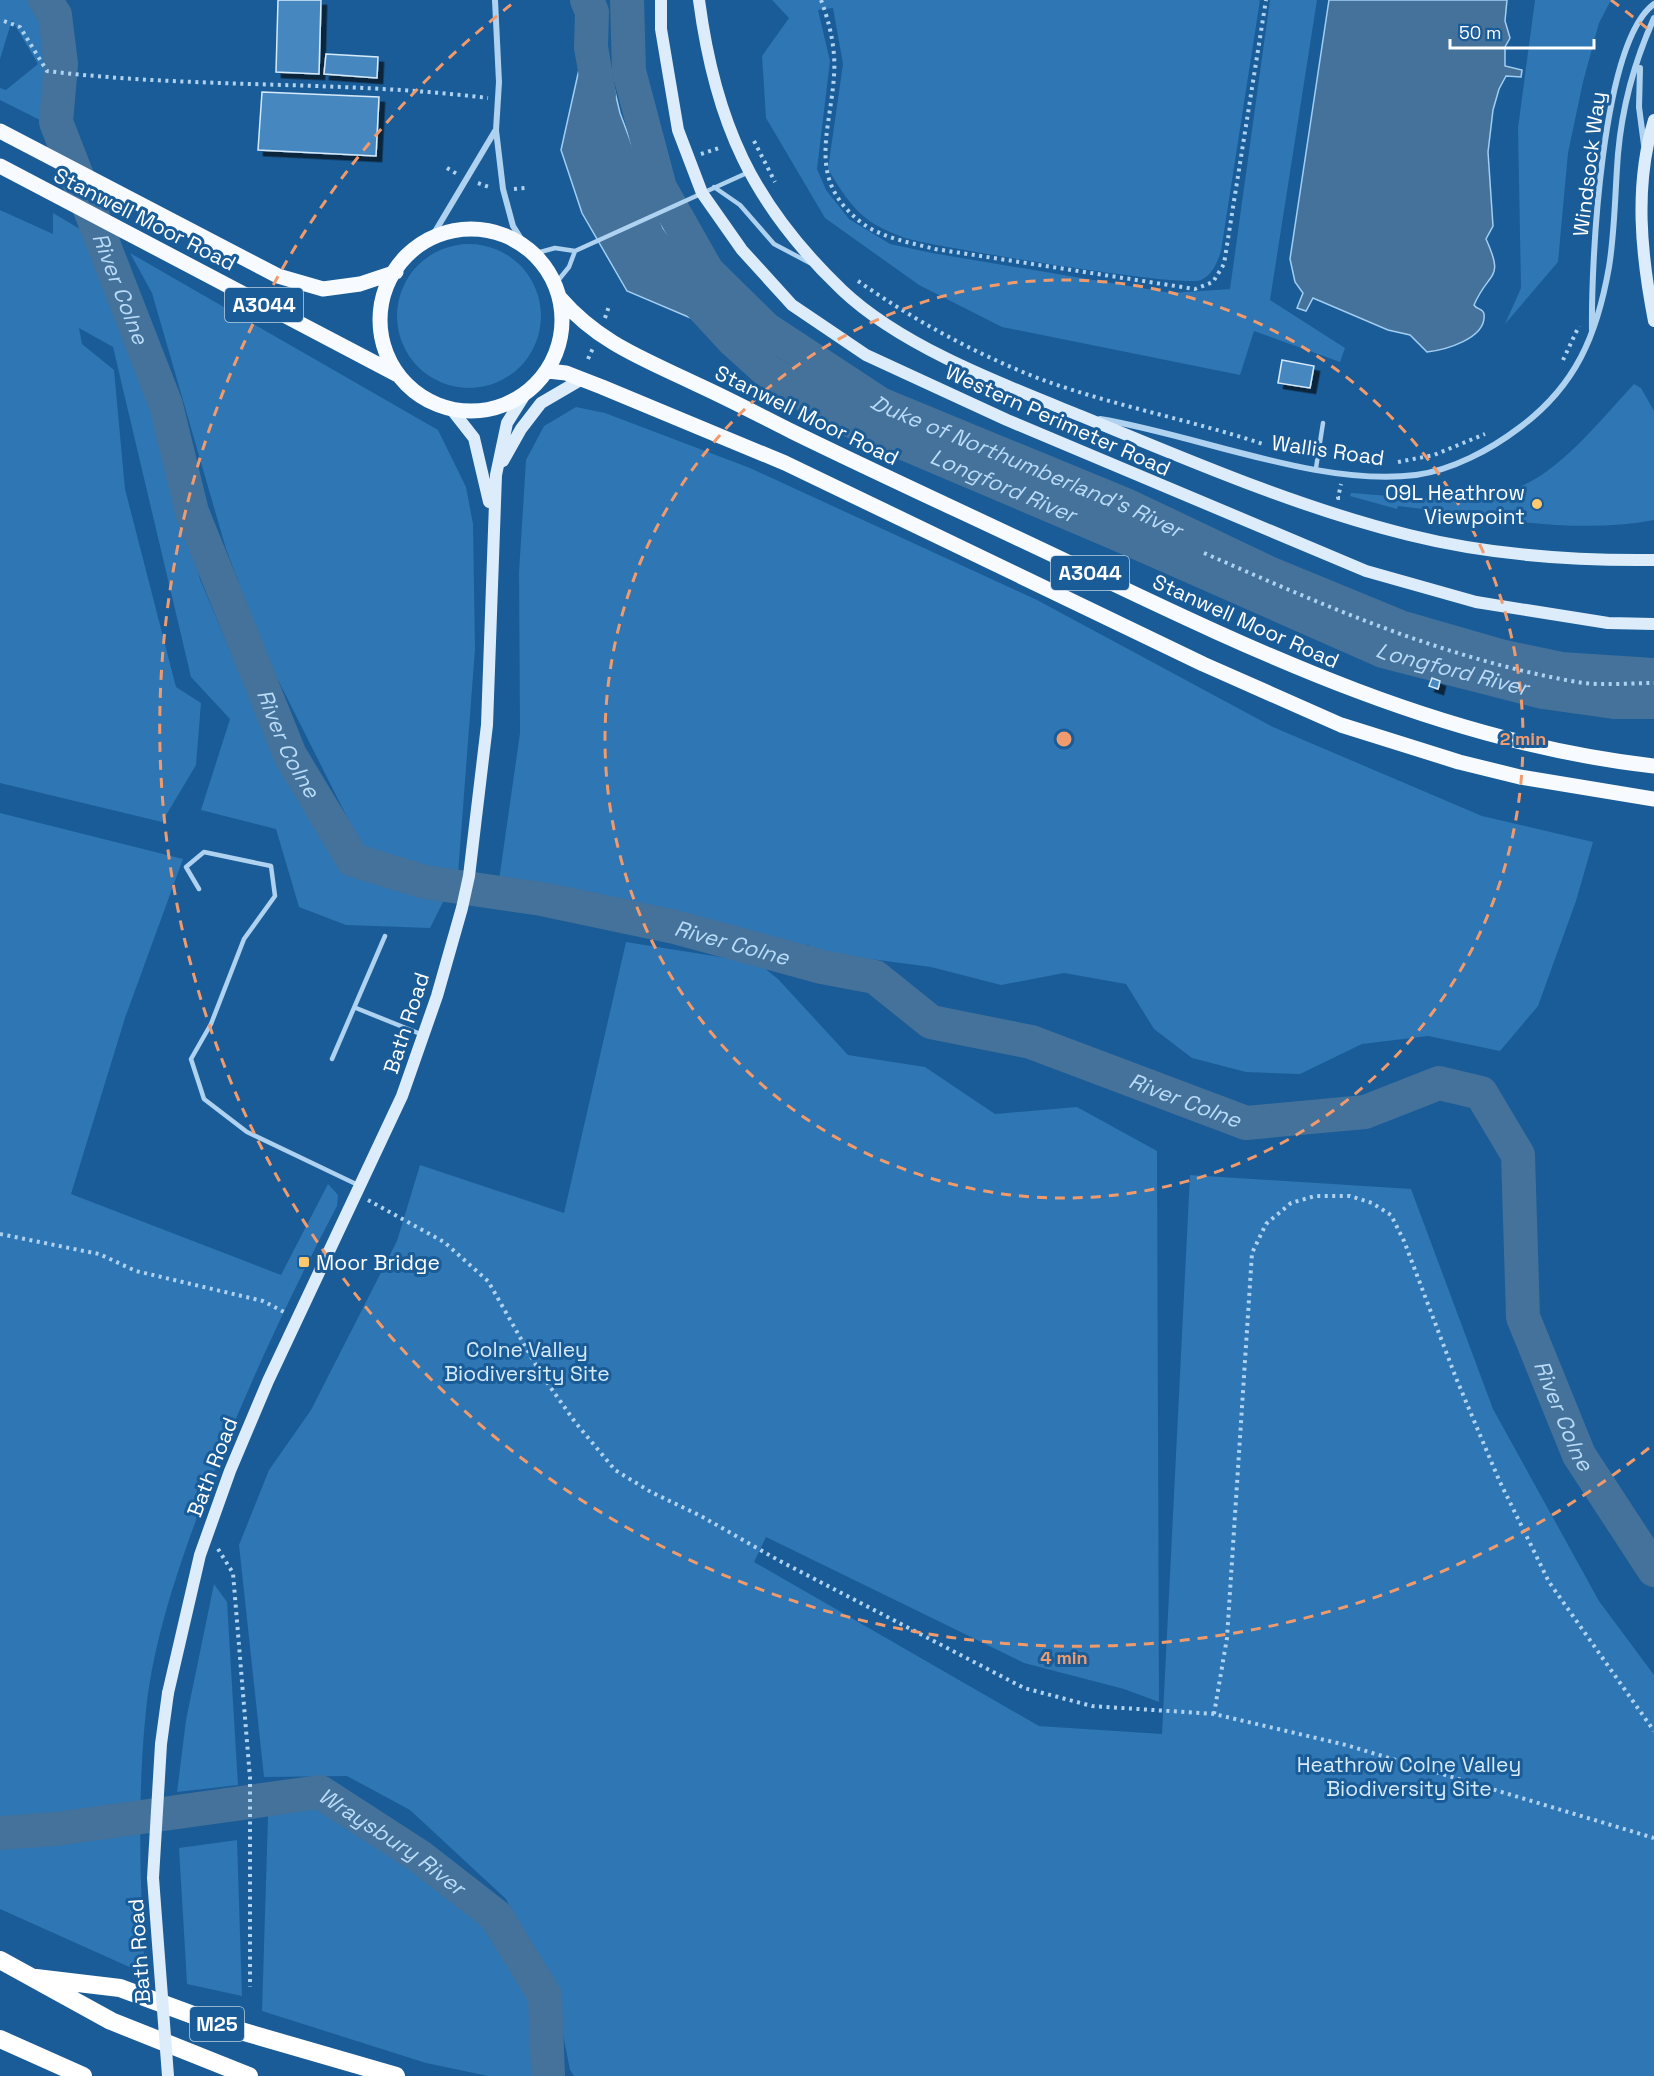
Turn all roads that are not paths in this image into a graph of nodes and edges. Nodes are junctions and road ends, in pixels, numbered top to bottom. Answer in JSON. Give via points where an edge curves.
{"nodes":[{"id":1,"x":495,"y":0,"type":"edge"},
{"id":2,"x":661,"y":0,"type":"edge"},
{"id":3,"x":699,"y":0,"type":"edge"},
{"id":4,"x":1654,"y":4,"type":"edge"},
{"id":5,"x":1654,"y":18,"type":"edge"},
{"id":6,"x":1640,"y":59,"type":"junction"},
{"id":7,"x":1654,"y":120,"type":"edge"},
{"id":8,"x":496,"y":130,"type":"junction"},
{"id":9,"x":0,"y":131,"type":"edge"},
{"id":10,"x":1645,"y":151,"type":"junction"},
{"id":11,"x":0,"y":166,"type":"edge"},
{"id":12,"x":749,"y":172,"type":"junction"},
{"id":13,"x":708,"y":190,"type":"junction"},
{"id":14,"x":434,"y":235,"type":"junction"},
{"id":15,"x":577,"y":250,"type":"junction"},
{"id":16,"x":531,"y":252,"type":"junction"},
{"id":17,"x":823,"y":270,"type":"junction"},
{"id":18,"x":396,"y":272,"type":"junction"},
{"id":19,"x":555,"y":283,"type":"junction"},
{"id":20,"x":1651,"y":294,"type":"edge"},
{"id":21,"x":560,"y":298,"type":"junction"},
{"id":22,"x":1654,"y":321,"type":"edge"},
{"id":23,"x":1592,"y":338,"type":"junction"},
{"id":24,"x":548,"y":371,"type":"junction"},
{"id":25,"x":399,"y":375,"type":"junction"},
{"id":26,"x":582,"y":379,"type":"junction"},
{"id":27,"x":524,"y":396,"type":"junction"},
{"id":28,"x":452,"y":410,"type":"junction"},
{"id":29,"x":1078,"y":415,"type":"junction"},
{"id":30,"x":1323,"y":423,"type":"dead end"},
{"id":31,"x":1316,"y":468,"type":"junction"},
{"id":32,"x":496,"y":475,"type":"junction"},
{"id":33,"x":492,"y":515,"type":"junction"},
{"id":34,"x":1654,"y":560,"type":"edge"},
{"id":35,"x":1653,"y":623,"type":"edge"},
{"id":36,"x":1654,"y":766,"type":"edge"},
{"id":37,"x":1654,"y":799,"type":"edge"},
{"id":38,"x":199,"y":890,"type":"dead end"},
{"id":39,"x":385,"y":936,"type":"dead end"},
{"id":40,"x":356,"y":1008,"type":"junction"},
{"id":41,"x":423,"y":1035,"type":"junction"},
{"id":42,"x":332,"y":1059,"type":"dead end"},
{"id":43,"x":358,"y":1190,"type":"junction"},
{"id":44,"x":0,"y":1960,"type":"edge"},
{"id":45,"x":36,"y":1978,"type":"junction"},
{"id":46,"x":0,"y":2039,"type":"edge"},
{"id":47,"x":83,"y":2076,"type":"edge"},
{"id":48,"x":168,"y":2076,"type":"edge"},
{"id":49,"x":249,"y":2076,"type":"edge"},
{"id":50,"x":396,"y":2076,"type":"edge"}],
"edges":[{"from":1,"to":8,"type":"street"},
{"from":2,"to":13,"type":"street","name":"Western Perimeter Road","via":[[661,29],[678,130]]},
{"from":3,"to":12,"type":"street","name":"Western Perimeter Road","via":[[714,86]]},
{"from":4,"to":23,"type":"street","name":"Windsock Way","via":[[1630,40],[1608,115],[1591,299]]},
{"from":5,"to":6,"type":"street","name":"Wallis Road"},
{"from":6,"to":10,"type":"street","via":[[1639,107]]},
{"from":6,"to":23,"type":"street","name":"Wallis Road","via":[[1623,116],[1610,263]]},
{"from":7,"to":10,"type":"street"},
{"from":8,"to":14,"type":"street"},
{"from":8,"to":16,"type":"street","via":[[503,189],[513,226]]},
{"from":9,"to":18,"type":"main road","name":"Stanwell Moor Road","number":"A3044","via":[[278,276],[323,289],[360,284]]},
{"from":10,"to":20,"type":"street","via":[[1641,212]]},
{"from":11,"to":25,"type":"main road","name":"Stanwell Moor Road","number":"A3044"},
{"from":12,"to":13,"type":"lane"},
{"from":12,"to":17,"type":"street","name":"Western Perimeter Road","via":[[777,218]]},
{"from":13,"to":15,"type":"lane"},
{"from":13,"to":17,"type":"lane","name":"Western Perimeter Road","via":[[740,205],[774,244]]},
{"from":13,"to":35,"type":"street","name":"Western Perimeter Road","via":[[742,250],[792,305],[866,355],[927,384],[1366,571],[1486,603],[1608,623]]},
{"from":14,"to":16,"type":"main road","via":[[460,228],[487,230],[506,236]]},
{"from":14,"to":18,"type":"main road","via":[[409,255]]},
{"from":15,"to":16,"type":"lane"},
{"from":15,"to":19,"type":"lane"},
{"from":16,"to":19,"type":"main road"},
{"from":17,"to":29,"type":"street","name":"Western Perimeter Road","via":[[844,292],[921,345]]},
{"from":18,"to":25,"type":"main road","via":[[380,311],[379,332],[386,355]]},
{"from":19,"to":21,"type":"main road"},
{"from":20,"to":22,"type":"street"},
{"from":21,"to":24,"type":"main road","via":[[561,339]]},
{"from":21,"to":36,"type":"main road","name":"Stanwell Moor Road","number":"A3044","via":[[580,321],[630,353],[1287,664],[1394,706],[1478,732],[1591,758]]},
{"from":23,"to":31,"type":"street","name":"Wallis Road","via":[[1556,396],[1532,418],[1484,450],[1417,475],[1358,474]]},
{"from":24,"to":26,"type":"main road","number":"A3044"},
{"from":24,"to":27,"type":"main road"},
{"from":25,"to":28,"type":"main road","via":[[429,402]]},
{"from":26,"to":32,"type":"street","via":[[541,403],[521,429]]},
{"from":26,"to":37,"type":"main road","number":"A3044","via":[[785,463],[1203,664],[1341,725],[1520,777]]},
{"from":27,"to":28,"type":"main road","via":[[498,408]]},
{"from":27,"to":32,"type":"street","via":[[507,423]]},
{"from":28,"to":33,"type":"street","via":[[474,438]]},
{"from":29,"to":31,"type":"street","name":"Wallis Road","via":[[1141,425],[1287,464]]},
{"from":29,"to":34,"type":"street","name":"Western Perimeter Road","via":[[1299,503],[1410,536],[1579,561]]},
{"from":30,"to":31,"type":"lane"},
{"from":32,"to":33,"type":"street"},
{"from":33,"to":41,"type":"street","name":"Bath Road","via":[[486,725],[469,876]]},
{"from":38,"to":43,"type":"lane","via":[[186,867],[204,852],[272,866],[275,896],[244,939],[211,1024],[191,1059],[204,1099],[247,1132]]},
{"from":39,"to":40,"type":"lane"},
{"from":40,"to":41,"type":"lane"},
{"from":40,"to":42,"type":"lane"},
{"from":41,"to":43,"type":"street","name":"Bath Road","via":[[402,1096]]},
{"from":43,"to":48,"type":"street","name":"Bath Road","bridge":true,"via":[[267,1381],[230,1471],[207,1534],[181,1627],[161,1744],[153,1878]]},
{"from":44,"to":45,"type":"highway","number":"M25"},
{"from":45,"to":49,"type":"highway","number":"M25","via":[[111,2021]]},
{"from":45,"to":50,"type":"highway","number":"M25","via":[[120,1988],[220,2025]]},
{"from":46,"to":47,"type":"highway"}]}
